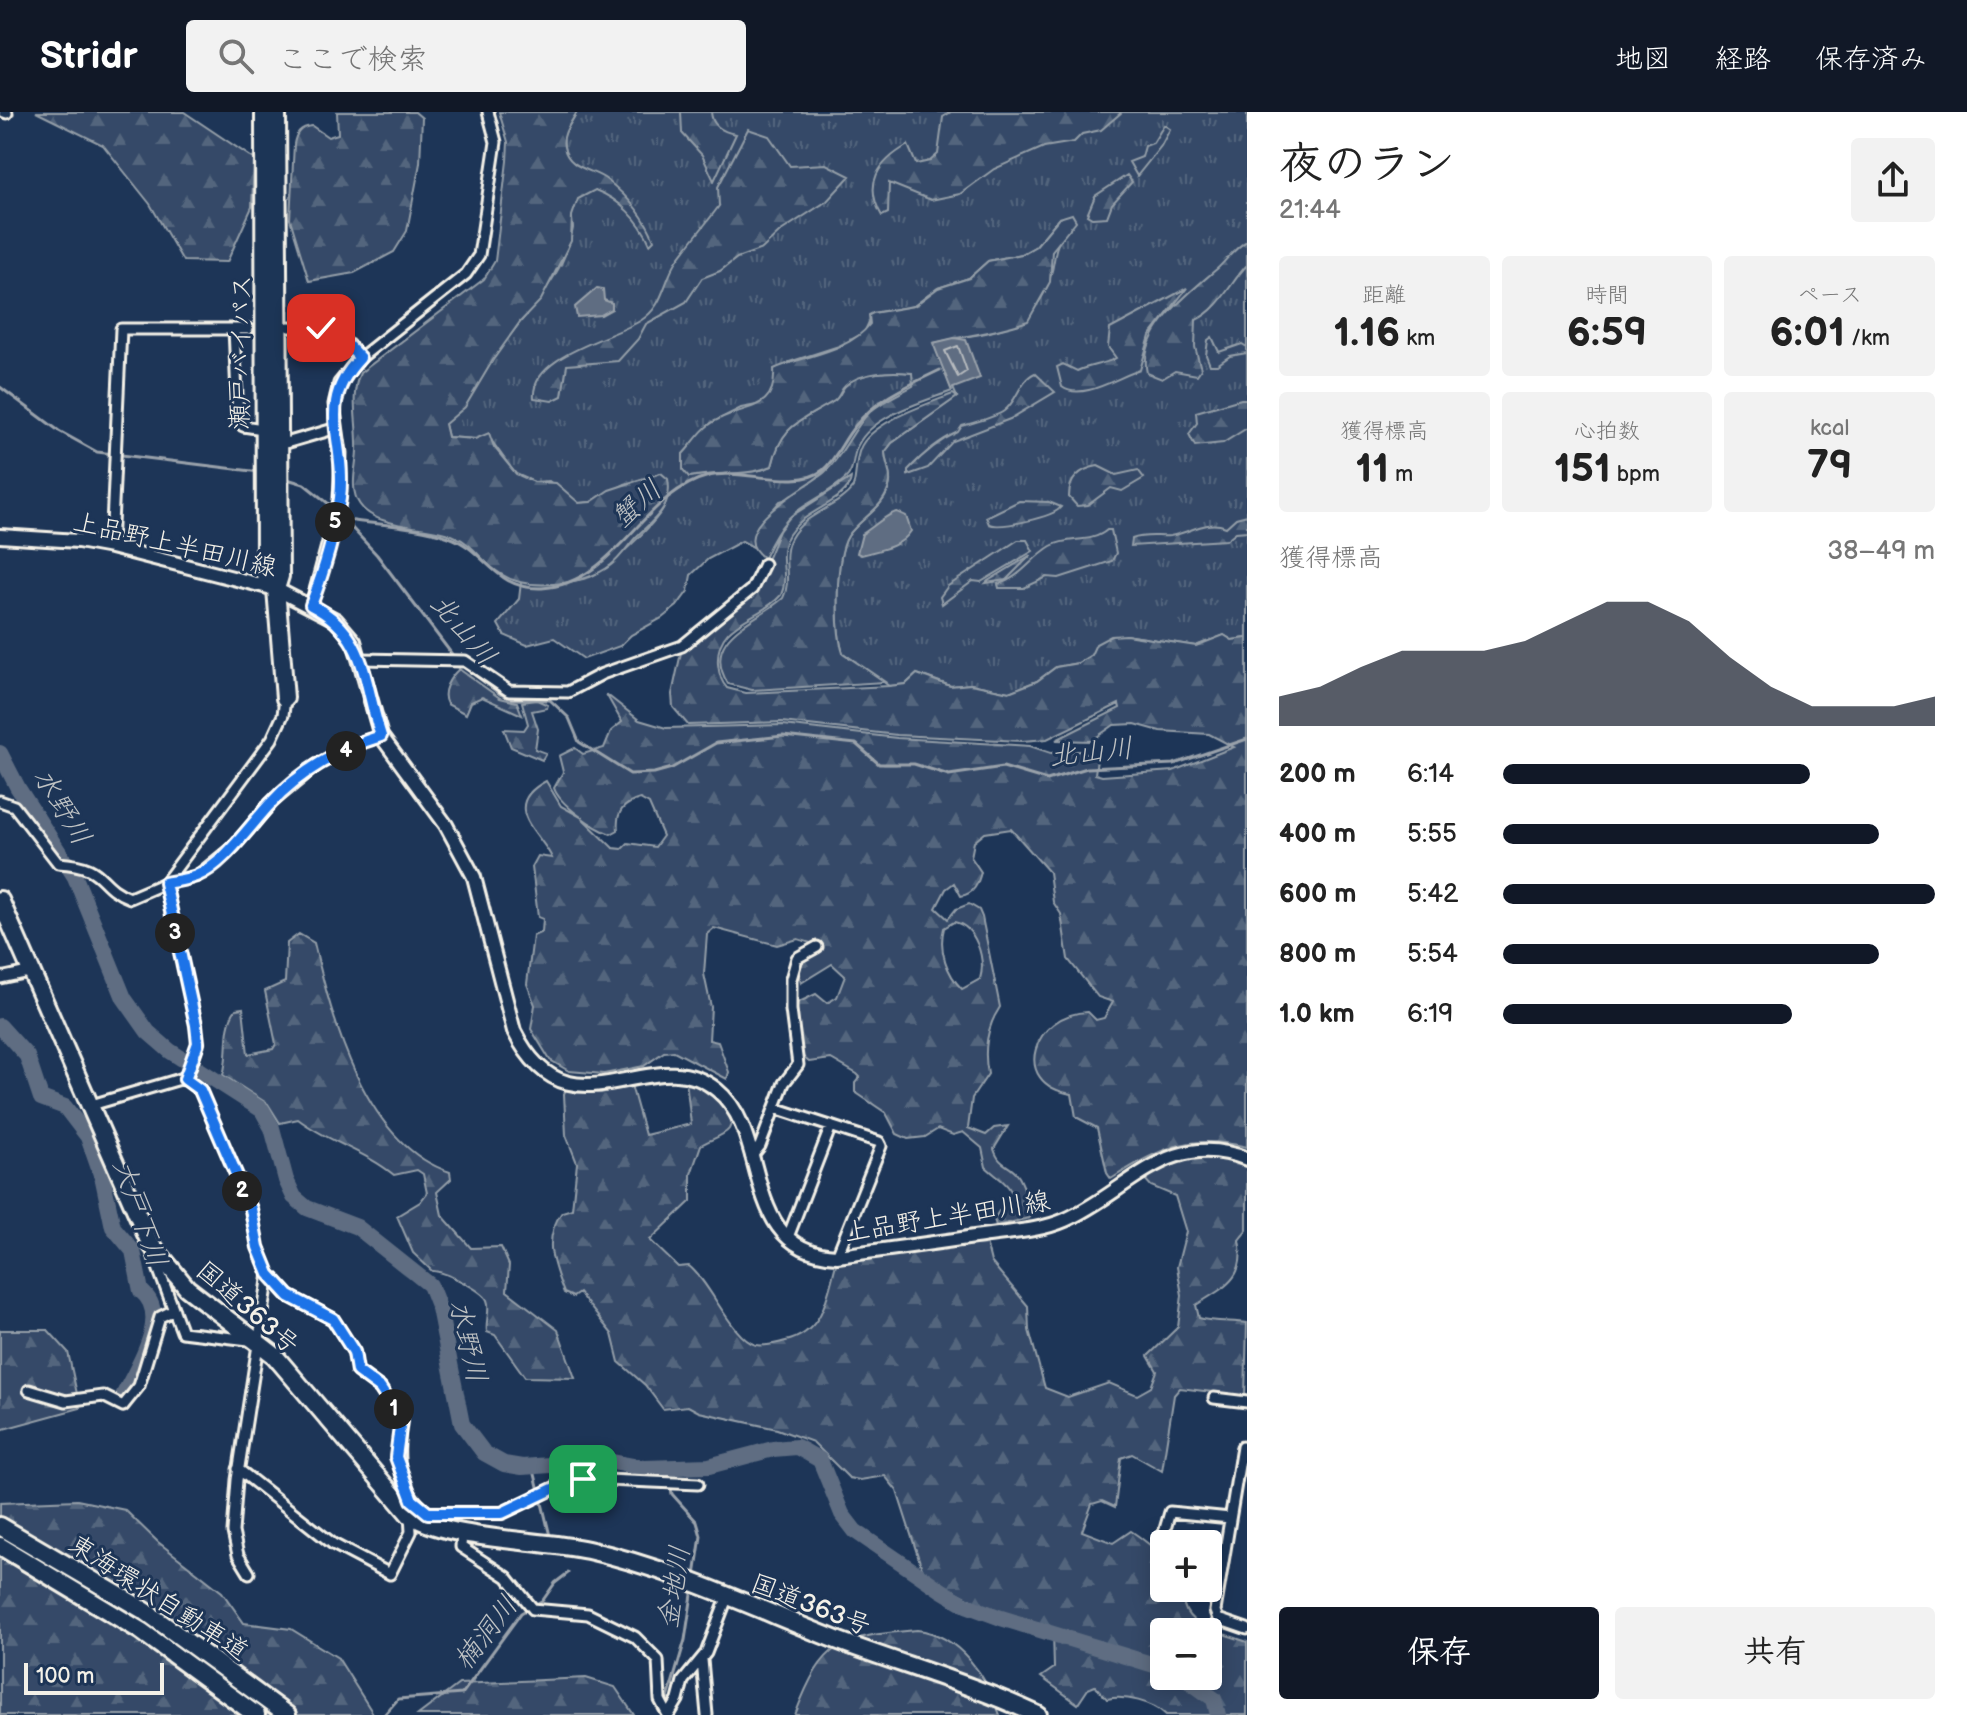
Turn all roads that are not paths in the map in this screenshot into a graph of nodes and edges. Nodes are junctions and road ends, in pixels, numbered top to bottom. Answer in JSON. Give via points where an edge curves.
{"nodes":[{"id":1,"x":264,"y":112,"type":"edge"},
{"id":2,"x":277,"y":112,"type":"edge"},
{"id":3,"x":488,"y":112,"type":"edge"},
{"id":4,"x":289,"y":327,"type":"dead end"},
{"id":5,"x":234,"y":329,"type":"junction"},
{"id":6,"x":248,"y":329,"type":"dead end"},
{"id":7,"x":360,"y":358,"type":"junction"},
{"id":8,"x":337,"y":428,"type":"junction"},
{"id":9,"x":263,"y":429,"type":"junction"},
{"id":10,"x":279,"y":445,"type":"junction"},
{"id":11,"x":0,"y":536,"type":"edge"},
{"id":12,"x":111,"y":547,"type":"junction"},
{"id":13,"x":764,"y":564,"type":"dead end"},
{"id":14,"x":276,"y":589,"type":"junction"},
{"id":15,"x":311,"y":605,"type":"junction"},
{"id":16,"x":361,"y":659,"type":"junction"},
{"id":17,"x":285,"y":698,"type":"joint"},
{"id":18,"x":381,"y":736,"type":"junction"},
{"id":19,"x":3,"y":802,"type":"edge"},
{"id":20,"x":165,"y":883,"type":"junction"},
{"id":21,"x":0,"y":900,"type":"edge"},
{"id":22,"x":817,"y":947,"type":"dead end"},
{"id":23,"x":33,"y":971,"type":"junction"},
{"id":24,"x":0,"y":978,"type":"edge"},
{"id":25,"x":186,"y":1078,"type":"junction"},
{"id":26,"x":88,"y":1106,"type":"junction"},
{"id":27,"x":775,"y":1108,"type":"junction"},
{"id":28,"x":831,"y":1126,"type":"junction"},
{"id":29,"x":750,"y":1157,"type":"junction"},
{"id":30,"x":1247,"y":1159,"type":"edge"},
{"id":31,"x":788,"y":1237,"type":"junction"},
{"id":32,"x":150,"y":1243,"type":"junction"},
{"id":33,"x":837,"y":1256,"type":"junction"},
{"id":34,"x":269,"y":1274,"type":"junction"},
{"id":35,"x":174,"y":1310,"type":"junction"},
{"id":36,"x":257,"y":1341,"type":"junction"},
{"id":37,"x":29,"y":1390,"type":"dead end"},
{"id":38,"x":1214,"y":1398,"type":"dead end"},
{"id":39,"x":1247,"y":1402,"type":"edge"},
{"id":40,"x":1247,"y":1449,"type":"edge"},
{"id":41,"x":238,"y":1469,"type":"junction"},
{"id":42,"x":698,"y":1484,"type":"dead end"},
{"id":43,"x":421,"y":1518,"type":"junction"},
{"id":44,"x":1230,"y":1518,"type":"junction"},
{"id":45,"x":0,"y":1526,"type":"edge"},
{"id":46,"x":462,"y":1530,"type":"junction"},
{"id":47,"x":1165,"y":1530,"type":"edge"},
{"id":48,"x":0,"y":1546,"type":"edge"},
{"id":49,"x":1222,"y":1563,"type":"edge"},
{"id":50,"x":249,"y":1573,"type":"dead end"},
{"id":51,"x":727,"y":1598,"type":"junction"},
{"id":52,"x":1216,"y":1602,"type":"edge"},
{"id":53,"x":1247,"y":1629,"type":"edge"},
{"id":54,"x":702,"y":1660,"type":"junction"},
{"id":55,"x":671,"y":1711,"type":"edge"},
{"id":56,"x":254,"y":1714,"type":"edge"},
{"id":57,"x":287,"y":1715,"type":"edge"},
{"id":58,"x":707,"y":1715,"type":"edge"},
{"id":59,"x":1038,"y":1715,"type":"edge"}],
"edges":[{"from":1,"to":9,"type":"highway","name":"瀬戸バイパス"},
{"from":2,"to":10,"type":"highway","name":"瀬戸バイパス"},
{"from":3,"to":7,"type":"street","via":[[496,142],[479,255],[458,281]]},
{"from":4,"to":7,"type":"street","via":[[330,330]]},
{"from":5,"to":6,"type":"street"},
{"from":5,"to":9,"type":"street","via":[[238,417],[243,426]]},
{"from":5,"to":12,"type":"street","via":[[121,329]]},
{"from":7,"to":8,"type":"street","via":[[336,393]]},
{"from":8,"to":10,"type":"street"},
{"from":8,"to":15,"type":"street","via":[[339,501]]},
{"from":9,"to":14,"type":"highway","name":"瀬戸バイパス","via":[[265,575]]},
{"from":10,"to":14,"type":"highway","name":"瀬戸バイパス"},
{"from":11,"to":12,"type":"street","name":"上品野上半田川線"},
{"from":12,"to":14,"type":"street","name":"上品野上半田川線"},
{"from":13,"to":16,"type":"street","via":[[752,589],[682,646],[568,692],[509,691],[465,661]]},
{"from":14,"to":15,"type":"street","name":"上品野上半田川線"},
{"from":14,"to":17,"type":"highway","name":"瀬戸バイパス"},
{"from":15,"to":16,"type":"street","name":"上品野上半田川線","via":[[344,629]]},
{"from":16,"to":18,"type":"street","name":"上品野上半田川線"},
{"from":17,"to":20,"type":"street","via":[[272,739]]},
{"from":18,"to":20,"type":"street","via":[[317,765],[197,876]]},
{"from":18,"to":29,"type":"street","name":"上品野上半田川線","via":[[462,849],[514,1031],[533,1062],[579,1086],[668,1074],[706,1081],[735,1112]]},
{"from":19,"to":20,"type":"street","via":[[22,814],[58,863],[96,870],[119,894],[130,898]]},
{"from":20,"to":25,"type":"street","via":[[198,1043]]},
{"from":21,"to":23,"type":"highway","name":"国道363号"},
{"from":22,"to":27,"type":"street","via":[[802,952],[794,964],[791,1010],[799,1061]]},
{"from":23,"to":24,"type":"street"},
{"from":23,"to":26,"type":"highway","name":"国道363号"},
{"from":25,"to":26,"type":"street"},
{"from":25,"to":34,"type":"street","via":[[200,1090],[251,1209]]},
{"from":26,"to":32,"type":"highway","name":"国道363号"},
{"from":27,"to":28,"type":"street"},
{"from":27,"to":29,"type":"street"},
{"from":28,"to":31,"type":"street"},
{"from":28,"to":33,"type":"street","via":[[881,1146]]},
{"from":29,"to":31,"type":"street","name":"上品野上半田川線","via":[[765,1204]]},
{"from":30,"to":33,"type":"street","name":"上品野上半田川線","via":[[1223,1152],[1180,1154],[1158,1161],[1064,1221]]},
{"from":31,"to":33,"type":"street","name":"上品野上半田川線","via":[[818,1255]]},
{"from":32,"to":35,"type":"street"},
{"from":32,"to":36,"type":"highway","name":"国道363号","via":[[187,1288]]},
{"from":34,"to":36,"type":"street"},
{"from":34,"to":43,"type":"street","via":[[289,1296],[333,1319],[354,1352],[357,1371],[380,1388],[401,1420],[396,1457]]},
{"from":35,"to":36,"type":"street","via":[[182,1332]]},
{"from":35,"to":37,"type":"street","via":[[160,1317],[139,1386],[123,1406],[103,1396],[66,1401]]},
{"from":36,"to":41,"type":"street"},
{"from":36,"to":43,"type":"highway","name":"国道363号"},
{"from":38,"to":39,"type":"street"},
{"from":40,"to":44,"type":"street","via":[[1242,1447]]},
{"from":41,"to":43,"type":"street","via":[[333,1544],[390,1574]]},
{"from":41,"to":50,"type":"street","via":[[233,1532]]},
{"from":42,"to":43,"type":"street","via":[[583,1479],[502,1513]]},
{"from":43,"to":46,"type":"highway","name":"国道363号"},
{"from":44,"to":47,"type":"street","via":[[1170,1512]]},
{"from":44,"to":49,"type":"street"},
{"from":45,"to":57,"type":"highway","name":"東海環状自動車道","via":[[145,1611]]},
{"from":46,"to":51,"type":"highway","name":"国道363号","via":[[588,1550]]},
{"from":46,"to":55,"type":"street","via":[[461,1547],[507,1577],[531,1607],[588,1614],[635,1637],[658,1660],[660,1700]]},
{"from":48,"to":56,"type":"highway","name":"東海環状自動車道","via":[[141,1631]]},
{"from":51,"to":54,"type":"street"},
{"from":51,"to":59,"type":"highway","name":"国道363号","via":[[989,1692]]},
{"from":52,"to":53,"type":"street","via":[[1218,1619]]},
{"from":54,"to":55,"type":"street","via":[[683,1681]]},
{"from":54,"to":58,"type":"street"}]}
